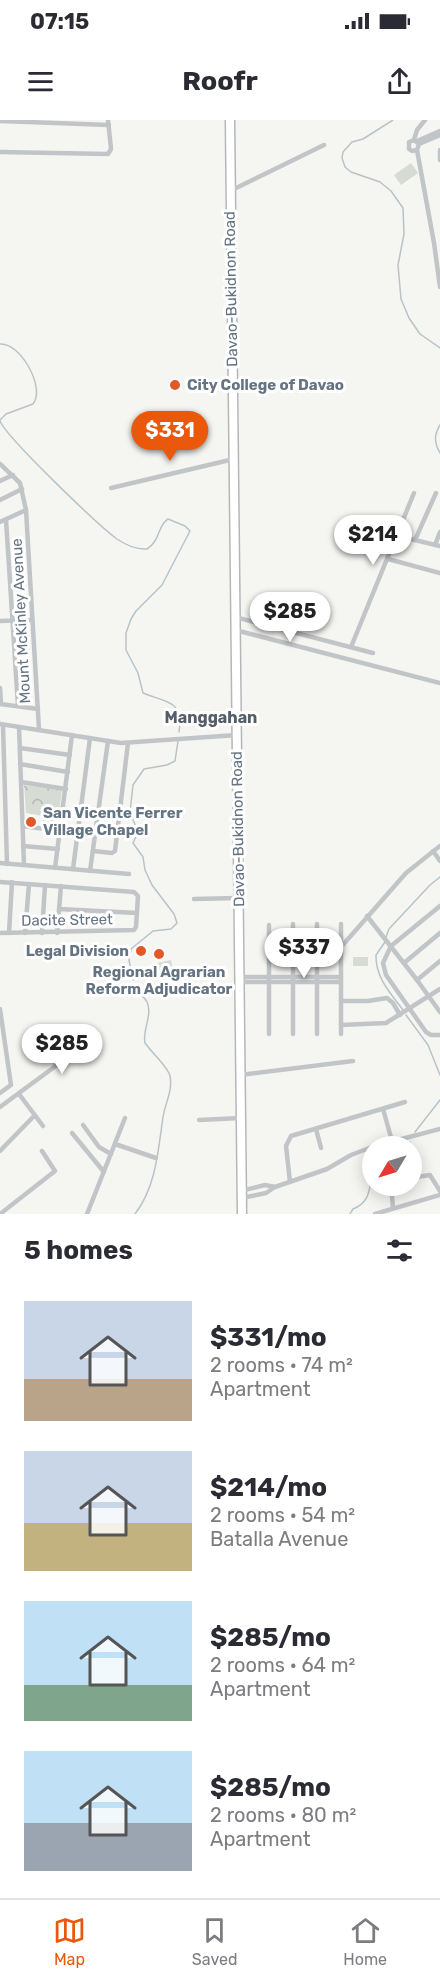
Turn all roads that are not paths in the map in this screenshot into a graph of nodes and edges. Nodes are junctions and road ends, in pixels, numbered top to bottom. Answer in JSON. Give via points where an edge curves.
{"nodes":[{"id":1,"x":230,"y":120,"type":"edge"},
{"id":2,"x":425,"y":120,"type":"edge"},
{"id":3,"x":0,"y":121,"type":"edge"},
{"id":4,"x":108,"y":122,"type":"edge"},
{"id":5,"x":440,"y":133,"type":"edge"},
{"id":6,"x":417,"y":142,"type":"junction"},
{"id":7,"x":324,"y":145,"type":"dead end"},
{"id":8,"x":417,"y":150,"type":"junction"},
{"id":9,"x":440,"y":150,"type":"edge"},
{"id":10,"x":0,"y":153,"type":"edge"},
{"id":11,"x":440,"y":160,"type":"edge"},
{"id":12,"x":230,"y":191,"type":"junction"},
{"id":13,"x":440,"y":238,"type":"edge"},
{"id":14,"x":434,"y":243,"type":"junction"},
{"id":15,"x":440,"y":287,"type":"edge"},
{"id":16,"x":234,"y":459,"type":"junction"},
{"id":17,"x":0,"y":464,"type":"edge"},
{"id":18,"x":13,"y":475,"type":"junction"},
{"id":19,"x":0,"y":481,"type":"edge"},
{"id":20,"x":111,"y":488,"type":"dead end"},
{"id":21,"x":22,"y":489,"type":"junction"},
{"id":22,"x":414,"y":493,"type":"dead end"},
{"id":23,"x":436,"y":493,"type":"dead end"},
{"id":24,"x":0,"y":500,"type":"edge"},
{"id":25,"x":26,"y":510,"type":"junction"},
{"id":26,"x":6,"y":520,"type":"junction"},
{"id":27,"x":0,"y":522,"type":"edge"},
{"id":28,"x":440,"y":532,"type":"edge"},
{"id":29,"x":398,"y":536,"type":"junction"},
{"id":30,"x":416,"y":540,"type":"junction"},
{"id":31,"x":437,"y":546,"type":"edge"},
{"id":32,"x":388,"y":559,"type":"junction"},
{"id":33,"x":440,"y":573,"type":"edge"},
{"id":34,"x":235,"y":617,"type":"junction"},
{"id":35,"x":33,"y":620,"type":"junction"},
{"id":36,"x":0,"y":621,"type":"edge"},
{"id":37,"x":13,"y":621,"type":"junction"},
{"id":38,"x":235,"y":630,"type":"junction"},
{"id":39,"x":351,"y":647,"type":"junction"},
{"id":40,"x":373,"y":653,"type":"dead end"},
{"id":41,"x":440,"y":682,"type":"edge"},
{"id":42,"x":0,"y":688,"type":"edge"},
{"id":43,"x":0,"y":704,"type":"edge"},
{"id":44,"x":18,"y":706,"type":"junction"},
{"id":45,"x":38,"y":708,"type":"junction"},
{"id":46,"x":1,"y":725,"type":"edge"},
{"id":47,"x":19,"y":727,"type":"junction"},
{"id":48,"x":39,"y":730,"type":"junction"},
{"id":49,"x":72,"y":735,"type":"junction"},
{"id":50,"x":237,"y":735,"type":"junction"},
{"id":51,"x":90,"y":738,"type":"junction"},
{"id":52,"x":108,"y":741,"type":"junction"},
{"id":53,"x":128,"y":743,"type":"junction"},
{"id":54,"x":20,"y":748,"type":"junction"},
{"id":55,"x":70,"y":755,"type":"junction"},
{"id":56,"x":20,"y":765,"type":"junction"},
{"id":57,"x":68,"y":772,"type":"junction"},
{"id":58,"x":21,"y":782,"type":"junction"},
{"id":59,"x":66,"y":789,"type":"junction"},
{"id":60,"x":23,"y":826,"type":"junction"},
{"id":61,"x":60,"y":831,"type":"junction"},
{"id":62,"x":23,"y":846,"type":"junction"},
{"id":63,"x":440,"y":846,"type":"edge"},
{"id":64,"x":58,"y":849,"type":"junction"},
{"id":65,"x":93,"y":851,"type":"junction"},
{"id":66,"x":433,"y":851,"type":"junction"},
{"id":67,"x":440,"y":861,"type":"edge"},
{"id":68,"x":0,"y":863,"type":"edge"},
{"id":69,"x":7,"y":864,"type":"junction"},
{"id":70,"x":24,"y":865,"type":"junction"},
{"id":71,"x":56,"y":868,"type":"junction"},
{"id":72,"x":73,"y":869,"type":"junction"},
{"id":73,"x":90,"y":871,"type":"junction"},
{"id":74,"x":129,"y":874,"type":"dead end"},
{"id":75,"x":0,"y":882,"type":"edge"},
{"id":76,"x":12,"y":882,"type":"junction"},
{"id":77,"x":29,"y":884,"type":"junction"},
{"id":78,"x":45,"y":885,"type":"junction"},
{"id":79,"x":60,"y":886,"type":"junction"},
{"id":80,"x":238,"y":898,"type":"junction"},
{"id":81,"x":194,"y":899,"type":"dead end"},
{"id":82,"x":440,"y":906,"type":"edge"},
{"id":83,"x":59,"y":909,"type":"junction"},
{"id":84,"x":137,"y":913,"type":"junction"},
{"id":85,"x":367,"y":916,"type":"junction"},
{"id":86,"x":293,"y":924,"type":"dead end"},
{"id":87,"x":317,"y":924,"type":"dead end"},
{"id":88,"x":341,"y":924,"type":"dead end"},
{"id":89,"x":269,"y":925,"type":"dead end"},
{"id":90,"x":0,"y":933,"type":"edge"},
{"id":91,"x":9,"y":933,"type":"junction"},
{"id":92,"x":25,"y":933,"type":"junction"},
{"id":93,"x":42,"y":933,"type":"junction"},
{"id":94,"x":57,"y":933,"type":"junction"},
{"id":95,"x":440,"y":933,"type":"edge"},
{"id":96,"x":391,"y":946,"type":"junction"},
{"id":97,"x":341,"y":947,"type":"junction"},
{"id":98,"x":440,"y":962,"type":"edge"},
{"id":99,"x":404,"y":963,"type":"junction"},
{"id":100,"x":239,"y":979,"type":"junction"},
{"id":101,"x":269,"y":979,"type":"junction"},
{"id":102,"x":293,"y":979,"type":"junction"},
{"id":103,"x":317,"y":979,"type":"junction"},
{"id":104,"x":341,"y":979,"type":"junction"},
{"id":105,"x":417,"y":980,"type":"junction"},
{"id":106,"x":440,"y":989,"type":"edge"},
{"id":107,"x":429,"y":996,"type":"junction"},
{"id":108,"x":341,"y":1001,"type":"junction"},
{"id":109,"x":410,"y":1008,"type":"junction"},
{"id":110,"x":0,"y":1009,"type":"edge"},
{"id":111,"x":440,"y":1012,"type":"edge"},
{"id":112,"x":400,"y":1015,"type":"junction"},
{"id":113,"x":1,"y":1018,"type":"edge"},
{"id":114,"x":341,"y":1025,"type":"junction"},
{"id":115,"x":269,"y":1034,"type":"dead end"},
{"id":116,"x":293,"y":1034,"type":"dead end"},
{"id":117,"x":317,"y":1034,"type":"dead end"},
{"id":118,"x":341,"y":1034,"type":"dead end"},
{"id":119,"x":440,"y":1035,"type":"edge"},
{"id":120,"x":91,"y":1040,"type":"dead end"},
{"id":121,"x":352,"y":1061,"type":"dead end"},
{"id":122,"x":240,"y":1075,"type":"junction"},
{"id":123,"x":0,"y":1093,"type":"edge"},
{"id":124,"x":19,"y":1094,"type":"junction"},
{"id":125,"x":405,"y":1102,"type":"dead end"},
{"id":126,"x":0,"y":1107,"type":"edge"},
{"id":127,"x":383,"y":1109,"type":"junction"},
{"id":128,"x":34,"y":1116,"type":"junction"},
{"id":129,"x":125,"y":1118,"type":"dead end"},
{"id":130,"x":241,"y":1118,"type":"junction"},
{"id":131,"x":200,"y":1120,"type":"dead end"},
{"id":132,"x":83,"y":1125,"type":"dead end"},
{"id":133,"x":43,"y":1126,"type":"dead end"},
{"id":134,"x":316,"y":1129,"type":"junction"},
{"id":135,"x":440,"y":1129,"type":"edge"},
{"id":136,"x":72,"y":1133,"type":"dead end"},
{"id":137,"x":391,"y":1136,"type":"edge"},
{"id":138,"x":412,"y":1136,"type":"edge"},
{"id":139,"x":115,"y":1144,"type":"junction"},
{"id":140,"x":321,"y":1148,"type":"dead end"},
{"id":141,"x":0,"y":1151,"type":"edge"},
{"id":142,"x":42,"y":1151,"type":"dead end"},
{"id":143,"x":362,"y":1151,"type":"edge"},
{"id":144,"x":111,"y":1154,"type":"junction"},
{"id":145,"x":156,"y":1158,"type":"dead end"},
{"id":146,"x":104,"y":1172,"type":"junction"},
{"id":147,"x":422,"y":1176,"type":"edge"},
{"id":148,"x":290,"y":1182,"type":"junction"},
{"id":149,"x":275,"y":1187,"type":"junction"},
{"id":150,"x":252,"y":1188,"type":"junction"},
{"id":151,"x":440,"y":1193,"type":"edge"},
{"id":152,"x":241,"y":1194,"type":"junction"},
{"id":153,"x":254,"y":1196,"type":"junction"},
{"id":154,"x":392,"y":1196,"type":"edge"},
{"id":155,"x":393,"y":1208,"type":"junction"},
{"id":156,"x":0,"y":1214,"type":"edge"},
{"id":157,"x":87,"y":1214,"type":"edge"},
{"id":158,"x":242,"y":1214,"type":"edge"},
{"id":159,"x":375,"y":1214,"type":"edge"}],
"edges":[{"from":1,"to":12,"type":"highway","name":"Davao-Bukidnon Road"},
{"from":2,"to":6,"type":"street","via":[[417,130]]},
{"from":3,"to":4,"type":"street"},
{"from":4,"to":10,"type":"street","via":[[108,154]]},
{"from":5,"to":6,"type":"street"},
{"from":6,"to":8,"type":"street"},
{"from":6,"to":8,"type":"street","via":[[409,142],[408,147],[412,152]]},
{"from":7,"to":12,"type":"street"},
{"from":8,"to":14,"type":"street"},
{"from":9,"to":11,"type":"street"},
{"from":12,"to":16,"type":"highway","name":"Davao-Bukidnon Road"},
{"from":13,"to":14,"type":"street"},
{"from":14,"to":15,"type":"street"},
{"from":16,"to":20,"type":"street"},
{"from":16,"to":34,"type":"highway","name":"Davao-Bukidnon Road"},
{"from":17,"to":18,"type":"street"},
{"from":18,"to":19,"type":"street"},
{"from":18,"to":21,"type":"street"},
{"from":21,"to":24,"type":"street"},
{"from":21,"to":25,"type":"street","name":"Mount McKinley Avenue"},
{"from":22,"to":29,"type":"street"},
{"from":23,"to":30,"type":"street"},
{"from":25,"to":26,"type":"street"},
{"from":25,"to":35,"type":"street","name":"Mount McKinley Avenue"},
{"from":26,"to":27,"type":"street"},
{"from":26,"to":37,"type":"street"},
{"from":28,"to":31,"type":"street"},
{"from":29,"to":30,"type":"street"},
{"from":29,"to":32,"type":"street"},
{"from":30,"to":31,"type":"street"},
{"from":32,"to":33,"type":"street"},
{"from":32,"to":39,"type":"street"},
{"from":34,"to":38,"type":"highway","name":"Davao-Bukidnon Road"},
{"from":34,"to":39,"type":"street"},
{"from":35,"to":37,"type":"street"},
{"from":35,"to":45,"type":"street","name":"Mount McKinley Avenue"},
{"from":36,"to":37,"type":"street"},
{"from":37,"to":44,"type":"street"},
{"from":38,"to":41,"type":"street"},
{"from":38,"to":50,"type":"highway","name":"Davao-Bukidnon Road"},
{"from":39,"to":40,"type":"street"},
{"from":42,"to":43,"type":"street"},
{"from":43,"to":44,"type":"street"},
{"from":44,"to":45,"type":"street"},
{"from":45,"to":48,"type":"street","name":"Mount McKinley Avenue"},
{"from":46,"to":47,"type":"street"},
{"from":46,"to":69,"type":"street"},
{"from":47,"to":48,"type":"street"},
{"from":47,"to":54,"type":"street"},
{"from":48,"to":49,"type":"street"},
{"from":49,"to":51,"type":"street"},
{"from":49,"to":55,"type":"street"},
{"from":50,"to":53,"type":"street"},
{"from":50,"to":80,"type":"highway","name":"Davao-Bukidnon Road"},
{"from":51,"to":52,"type":"street"},
{"from":51,"to":72,"type":"street"},
{"from":52,"to":53,"type":"street"},
{"from":52,"to":65,"type":"street"},
{"from":53,"to":65,"type":"street","via":[[115,851]]},
{"from":54,"to":55,"type":"street"},
{"from":54,"to":56,"type":"street"},
{"from":55,"to":57,"type":"street"},
{"from":56,"to":57,"type":"street"},
{"from":56,"to":58,"type":"street"},
{"from":57,"to":59,"type":"street"},
{"from":58,"to":59,"type":"street"},
{"from":58,"to":60,"type":"street"},
{"from":59,"to":61,"type":"street"},
{"from":60,"to":61,"type":"street"},
{"from":60,"to":62,"type":"street"},
{"from":61,"to":64,"type":"street"},
{"from":62,"to":64,"type":"street"},
{"from":62,"to":70,"type":"street"},
{"from":63,"to":66,"type":"street"},
{"from":64,"to":71,"type":"street"},
{"from":65,"to":73,"type":"street"},
{"from":66,"to":67,"type":"street"},
{"from":66,"to":85,"type":"street","via":[[406,873]]},
{"from":68,"to":69,"type":"street"},
{"from":69,"to":70,"type":"street"},
{"from":70,"to":71,"type":"street"},
{"from":71,"to":72,"type":"street"},
{"from":72,"to":73,"type":"street"},
{"from":73,"to":74,"type":"street"},
{"from":75,"to":76,"type":"street"},
{"from":76,"to":77,"type":"street"},
{"from":76,"to":91,"type":"street"},
{"from":77,"to":78,"type":"street"},
{"from":77,"to":92,"type":"street"},
{"from":78,"to":79,"type":"street"},
{"from":78,"to":93,"type":"street"},
{"from":79,"to":83,"type":"street"},
{"from":79,"to":84,"type":"street","via":[[136,893]]},
{"from":80,"to":81,"type":"street"},
{"from":80,"to":100,"type":"highway","name":"Davao-Bukidnon Road"},
{"from":82,"to":96,"type":"street"},
{"from":83,"to":84,"type":"street"},
{"from":83,"to":94,"type":"street"},
{"from":84,"to":94,"type":"street","name":"Dacite Street","via":[[135,930]]},
{"from":85,"to":96,"type":"street"},
{"from":85,"to":97,"type":"street"},
{"from":86,"to":102,"type":"street"},
{"from":87,"to":103,"type":"street"},
{"from":88,"to":97,"type":"street"},
{"from":89,"to":101,"type":"street"},
{"from":90,"to":91,"type":"street","name":"Dacite Street"},
{"from":91,"to":92,"type":"street","name":"Dacite Street"},
{"from":92,"to":93,"type":"street","name":"Dacite Street"},
{"from":93,"to":94,"type":"street","name":"Dacite Street"},
{"from":95,"to":99,"type":"street"},
{"from":96,"to":99,"type":"street"},
{"from":96,"to":109,"type":"street","via":[[384,959],[384,971]]},
{"from":97,"to":104,"type":"street"},
{"from":98,"to":105,"type":"street"},
{"from":99,"to":105,"type":"street"},
{"from":100,"to":101,"type":"street"},
{"from":100,"to":122,"type":"highway","name":"Davao-Bukidnon Road"},
{"from":101,"to":102,"type":"street"},
{"from":101,"to":115,"type":"street"},
{"from":102,"to":103,"type":"street"},
{"from":102,"to":116,"type":"street"},
{"from":103,"to":104,"type":"street"},
{"from":103,"to":117,"type":"street"},
{"from":104,"to":108,"type":"street"},
{"from":105,"to":107,"type":"street"},
{"from":106,"to":107,"type":"street"},
{"from":107,"to":109,"type":"street"},
{"from":107,"to":111,"type":"street"},
{"from":108,"to":112,"type":"street","via":[[387,998]]},
{"from":108,"to":114,"type":"street"},
{"from":109,"to":112,"type":"street"},
{"from":109,"to":119,"type":"street","via":[[430,1035]]},
{"from":110,"to":113,"type":"street"},
{"from":112,"to":114,"type":"street","via":[[380,1024]]},
{"from":113,"to":123,"type":"street","via":[[11,1085]]},
{"from":114,"to":118,"type":"street"},
{"from":120,"to":124,"type":"street"},
{"from":121,"to":122,"type":"street"},
{"from":122,"to":130,"type":"highway","name":"Davao-Bukidnon Road"},
{"from":124,"to":126,"type":"street"},
{"from":124,"to":128,"type":"street"},
{"from":125,"to":127,"type":"street"},
{"from":127,"to":134,"type":"street"},
{"from":127,"to":137,"type":"street"},
{"from":128,"to":133,"type":"street"},
{"from":128,"to":141,"type":"street"},
{"from":129,"to":139,"type":"street"},
{"from":130,"to":131,"type":"street"},
{"from":130,"to":152,"type":"highway","name":"Davao-Bukidnon Road"},
{"from":132,"to":144,"type":"street","via":[[99,1147]]},
{"from":134,"to":140,"type":"street"},
{"from":134,"to":148,"type":"street","via":[[288,1139]]},
{"from":135,"to":138,"type":"street"},
{"from":136,"to":146,"type":"street"},
{"from":139,"to":144,"type":"street"},
{"from":139,"to":145,"type":"street"},
{"from":142,"to":156,"type":"street","via":[[55,1171]]},
{"from":143,"to":148,"type":"street"},
{"from":144,"to":146,"type":"street"},
{"from":146,"to":157,"type":"street"},
{"from":147,"to":151,"type":"street","via":[[430,1175]]},
{"from":148,"to":149,"type":"street"},
{"from":149,"to":150,"type":"street"},
{"from":149,"to":153,"type":"street"},
{"from":150,"to":152,"type":"street"},
{"from":150,"to":153,"type":"street"},
{"from":151,"to":155,"type":"street"},
{"from":152,"to":153,"type":"street"},
{"from":152,"to":158,"type":"highway","name":"Davao-Bukidnon Road"},
{"from":154,"to":155,"type":"street"},
{"from":155,"to":159,"type":"street"}]}
